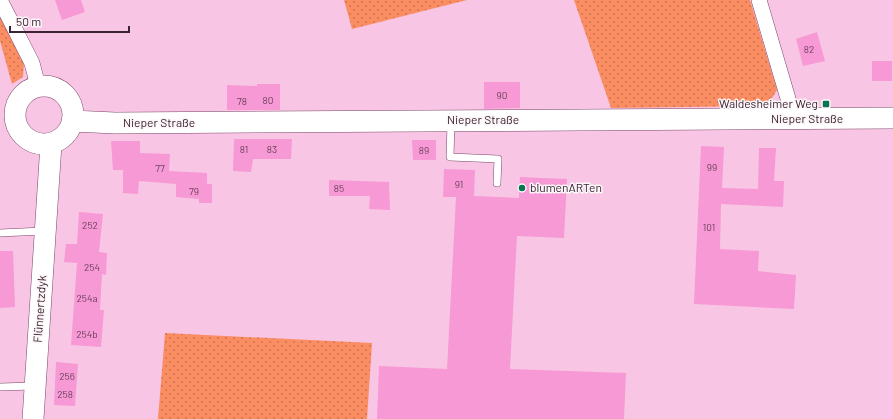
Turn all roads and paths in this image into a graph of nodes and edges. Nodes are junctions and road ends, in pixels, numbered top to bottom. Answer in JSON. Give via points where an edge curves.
{"nodes":[{"id":1,"x":0,"y":0,"type":"edge"},
{"id":2,"x":759,"y":0,"type":"edge"},
{"id":3,"x":38,"y":86,"type":"junction"},
{"id":4,"x":893,"y":118,"type":"edge"},
{"id":5,"x":794,"y":119,"type":"junction"},
{"id":6,"x":451,"y":120,"type":"junction"},
{"id":7,"x":72,"y":121,"type":"junction"},
{"id":8,"x":8,"y":124,"type":"edge"},
{"id":9,"x":51,"y":144,"type":"junction"},
{"id":10,"x":497,"y":183,"type":"dead end"},
{"id":11,"x":45,"y":231,"type":"junction"},
{"id":12,"x":0,"y":234,"type":"edge"},
{"id":13,"x":35,"y":386,"type":"junction"},
{"id":14,"x":0,"y":387,"type":"edge"},
{"id":15,"x":33,"y":419,"type":"edge"}],
"edges":[{"from":1,"to":3,"type":"street","via":[[32,63]]},
{"from":2,"to":5,"type":"street"},
{"from":3,"to":7,"type":"main road","via":[[54,88],[67,98],[73,113]]},
{"from":3,"to":8,"type":"main road","via":[[21,96]]},
{"from":4,"to":5,"type":"main road","name":"Nieper Straße"},
{"from":5,"to":6,"type":"main road","name":"Nieper Straße"},
{"from":6,"to":7,"type":"main road","name":"Nieper Straße","via":[[115,123]]},
{"from":6,"to":10,"type":"lane","via":[[450,157],[498,159]]},
{"from":7,"to":9,"type":"main road","via":[[65,136]]},
{"from":8,"to":9,"type":"main road","via":[[33,143]]},
{"from":9,"to":11,"type":"main road","name":"Flünnertzdyk"},
{"from":11,"to":12,"type":"lane"},
{"from":11,"to":13,"type":"main road","name":"Flünnertzdyk"},
{"from":13,"to":14,"type":"lane"},
{"from":13,"to":15,"type":"main road","name":"Flünnertzdyk"}]}
